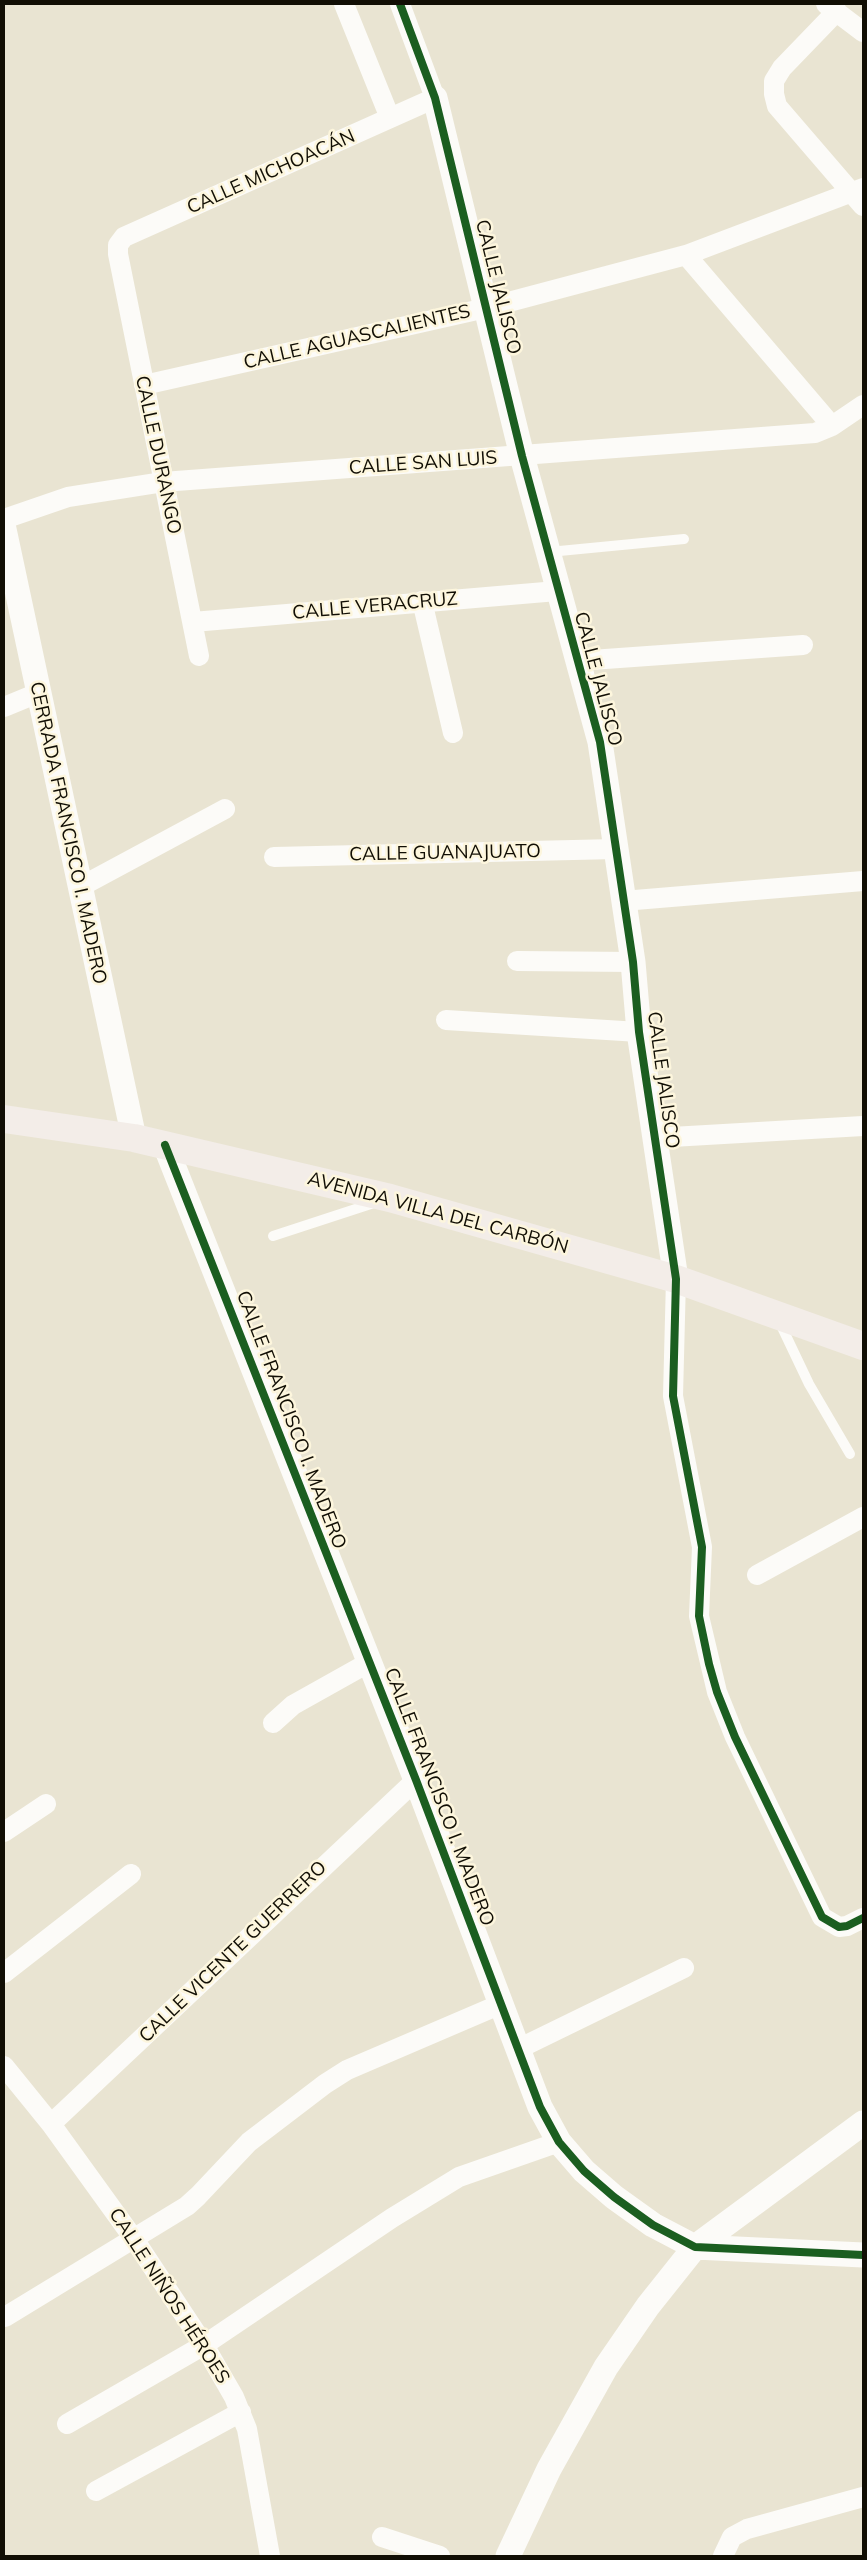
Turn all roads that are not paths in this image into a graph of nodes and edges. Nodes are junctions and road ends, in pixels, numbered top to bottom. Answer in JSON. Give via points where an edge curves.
{"nodes":[{"id":1,"x":344,"y":4,"type":"edge"},
{"id":2,"x":400,"y":4,"type":"edge"},
{"id":3,"x":831,"y":8,"type":"edge"},
{"id":4,"x":863,"y":32,"type":"edge"},
{"id":5,"x":435,"y":98,"type":"junction"},
{"id":6,"x":390,"y":118,"type":"junction"},
{"id":7,"x":859,"y":195,"type":"edge"},
{"id":8,"x":118,"y":254,"type":"joint"},
{"id":9,"x":686,"y":255,"type":"junction"},
{"id":10,"x":486,"y":308,"type":"junction"},
{"id":11,"x":144,"y":385,"type":"junction"},
{"id":12,"x":863,"y":405,"type":"edge"},
{"id":13,"x":832,"y":426,"type":"junction"},
{"id":14,"x":522,"y":456,"type":"junction"},
{"id":15,"x":163,"y":482,"type":"junction"},
{"id":16,"x":4,"y":519,"type":"edge"},
{"id":17,"x":4,"y":529,"type":"edge"},
{"id":18,"x":684,"y":539,"type":"dead end"},
{"id":19,"x":549,"y":552,"type":"junction"},
{"id":20,"x":557,"y":591,"type":"junction"},
{"id":21,"x":422,"y":601,"type":"junction"},
{"id":22,"x":193,"y":622,"type":"junction"},
{"id":23,"x":804,"y":645,"type":"dead end"},
{"id":24,"x":199,"y":656,"type":"dead end"},
{"id":25,"x":577,"y":661,"type":"junction"},
{"id":26,"x":38,"y":693,"type":"junction"},
{"id":27,"x":4,"y":707,"type":"edge"},
{"id":28,"x":453,"y":734,"type":"dead end"},
{"id":29,"x":225,"y":809,"type":"dead end"},
{"id":30,"x":616,"y":849,"type":"junction"},
{"id":31,"x":274,"y":857,"type":"dead end"},
{"id":32,"x":863,"y":881,"type":"edge"},
{"id":33,"x":80,"y":887,"type":"junction"},
{"id":34,"x":623,"y":901,"type":"junction"},
{"id":35,"x":517,"y":961,"type":"dead end"},
{"id":36,"x":632,"y":962,"type":"junction"},
{"id":37,"x":446,"y":1020,"type":"dead end"},
{"id":38,"x":639,"y":1032,"type":"junction"},
{"id":39,"x":4,"y":1119,"type":"edge"},
{"id":40,"x":863,"y":1126,"type":"edge"},
{"id":41,"x":134,"y":1138,"type":"junction"},
{"id":42,"x":654,"y":1138,"type":"junction"},
{"id":43,"x":166,"y":1145,"type":"junction"},
{"id":44,"x":390,"y":1198,"type":"junction"},
{"id":45,"x":273,"y":1236,"type":"dead end"},
{"id":46,"x":676,"y":1279,"type":"junction"},
{"id":47,"x":776,"y":1316,"type":"junction"},
{"id":48,"x":863,"y":1346,"type":"edge"},
{"id":49,"x":850,"y":1454,"type":"dead end"},
{"id":50,"x":863,"y":1517,"type":"edge"},
{"id":51,"x":757,"y":1574,"type":"dead end"},
{"id":52,"x":368,"y":1663,"type":"junction"},
{"id":53,"x":273,"y":1723,"type":"dead end"},
{"id":54,"x":416,"y":1780,"type":"junction"},
{"id":55,"x":46,"y":1804,"type":"dead end"},
{"id":56,"x":4,"y":1832,"type":"edge"},
{"id":57,"x":131,"y":1874,"type":"dead end"},
{"id":58,"x":863,"y":1918,"type":"edge"},
{"id":59,"x":684,"y":1968,"type":"dead end"},
{"id":60,"x":4,"y":1973,"type":"edge"},
{"id":61,"x":501,"y":2004,"type":"junction"},
{"id":62,"x":518,"y":2049,"type":"junction"},
{"id":63,"x":4,"y":2066,"type":"edge"},
{"id":64,"x":863,"y":2123,"type":"edge"},
{"id":65,"x":51,"y":2124,"type":"junction"},
{"id":66,"x":559,"y":2142,"type":"junction"},
{"id":67,"x":134,"y":2239,"type":"junction"},
{"id":68,"x":695,"y":2247,"type":"junction"},
{"id":69,"x":863,"y":2255,"type":"edge"},
{"id":70,"x":5,"y":2317,"type":"edge"},
{"id":71,"x":204,"y":2345,"type":"junction"},
{"id":72,"x":242,"y":2412,"type":"junction"},
{"id":73,"x":67,"y":2424,"type":"dead end"},
{"id":74,"x":96,"y":2492,"type":"dead end"},
{"id":75,"x":863,"y":2497,"type":"edge"},
{"id":76,"x":382,"y":2537,"type":"dead end"},
{"id":77,"x":270,"y":2556,"type":"edge"},
{"id":78,"x":440,"y":2556,"type":"edge"},
{"id":79,"x":508,"y":2556,"type":"edge"},
{"id":80,"x":723,"y":2556,"type":"edge"}],
"edges":[{"from":1,"to":6,"type":"street"},
{"from":2,"to":5,"type":"street"},
{"from":3,"to":4,"type":"street"},
{"from":3,"to":7,"type":"street","via":[[782,68],[774,81],[774,94],[777,106]]},
{"from":5,"to":6,"type":"street","name":"CALLE MICHOACÁN"},
{"from":5,"to":10,"type":"street","name":"CALLE JALISCO"},
{"from":6,"to":8,"type":"street","name":"CALLE MICHOACÁN","via":[[124,237],[118,245]]},
{"from":7,"to":9,"type":"street","name":"CALLE AGUASCALIENTES"},
{"from":8,"to":11,"type":"street","name":"CALLE DURANGO"},
{"from":9,"to":10,"type":"street","name":"CALLE AGUASCALIENTES"},
{"from":9,"to":13,"type":"street"},
{"from":10,"to":11,"type":"street","name":"CALLE AGUASCALIENTES"},
{"from":10,"to":14,"type":"street","name":"CALLE JALISCO"},
{"from":11,"to":15,"type":"street","name":"CALLE DURANGO"},
{"from":12,"to":13,"type":"street","name":"CALLE SAN LUIS"},
{"from":13,"to":14,"type":"street","name":"CALLE SAN LUIS","via":[[815,433]]},
{"from":14,"to":15,"type":"street","name":"CALLE SAN LUIS"},
{"from":14,"to":19,"type":"street","name":"CALLE JALISCO"},
{"from":15,"to":16,"type":"street","name":"CALLE SAN LUIS","via":[[68,497]]},
{"from":15,"to":22,"type":"street","name":"CALLE DURANGO"},
{"from":17,"to":26,"type":"street","name":"CERRADA FRANCISCO I. MADERO"},
{"from":18,"to":19,"type":"lane"},
{"from":19,"to":20,"type":"street","name":"CALLE JALISCO"},
{"from":20,"to":21,"type":"street","name":"CALLE VERACRUZ"},
{"from":20,"to":25,"type":"street","name":"CALLE JALISCO"},
{"from":21,"to":22,"type":"street","name":"CALLE VERACRUZ"},
{"from":21,"to":28,"type":"street"},
{"from":22,"to":24,"type":"street","name":"CALLE DURANGO"},
{"from":23,"to":25,"type":"street"},
{"from":25,"to":30,"type":"street","name":"CALLE JALISCO","via":[[600,742]]},
{"from":26,"to":27,"type":"street"},
{"from":26,"to":33,"type":"street","name":"CERRADA FRANCISCO I. MADERO"},
{"from":29,"to":33,"type":"street"},
{"from":30,"to":31,"type":"street","name":"CALLE GUANAJUATO"},
{"from":30,"to":34,"type":"street","name":"CALLE JALISCO"},
{"from":32,"to":34,"type":"street"},
{"from":33,"to":41,"type":"street","name":"CERRADA FRANCISCO I. MADERO"},
{"from":34,"to":36,"type":"street","name":"CALLE JALISCO"},
{"from":35,"to":36,"type":"street"},
{"from":36,"to":38,"type":"street","name":"CALLE JALISCO"},
{"from":37,"to":38,"type":"street"},
{"from":38,"to":42,"type":"street","name":"CALLE JALISCO"},
{"from":39,"to":41,"type":"main road","name":"AVENIDA VILLA DEL CARBÓN"},
{"from":40,"to":42,"type":"street"},
{"from":41,"to":43,"type":"main road","name":"AVENIDA VILLA DEL CARBÓN"},
{"from":42,"to":46,"type":"street","name":"CALLE JALISCO"},
{"from":43,"to":44,"type":"main road","name":"AVENIDA VILLA DEL CARBÓN"},
{"from":43,"to":52,"type":"street","name":"CALLE FRANCISCO I. MADERO"},
{"from":44,"to":45,"type":"lane"},
{"from":44,"to":46,"type":"main road","name":"AVENIDA VILLA DEL CARBÓN"},
{"from":46,"to":47,"type":"main road","name":"AVENIDA VILLA DEL CARBÓN"},
{"from":46,"to":58,"type":"street","via":[[674,1396],[702,1547],[700,1616],[714,1683],[735,1737],[822,1917],[839,1927]]},
{"from":47,"to":48,"type":"main road","name":"AVENIDA VILLA DEL CARBÓN"},
{"from":47,"to":49,"type":"lane","via":[[809,1384]]},
{"from":50,"to":51,"type":"street"},
{"from":52,"to":53,"type":"street","via":[[293,1706]]},
{"from":52,"to":54,"type":"street","name":"CALLE FRANCISCO I. MADERO"},
{"from":54,"to":61,"type":"street","name":"CALLE FRANCISCO I. MADERO"},
{"from":54,"to":65,"type":"street","name":"CALLE VICENTE GUERRERO"},
{"from":55,"to":56,"type":"street"},
{"from":57,"to":60,"type":"street"},
{"from":59,"to":62,"type":"street"},
{"from":61,"to":62,"type":"street","name":"CALLE FRANCISCO I. MADERO"},
{"from":61,"to":67,"type":"street","via":[[347,2070],[325,2084],[249,2142],[198,2196]]},
{"from":62,"to":66,"type":"street","name":"CALLE FRANCISCO I. MADERO","via":[[540,2107]]},
{"from":63,"to":65,"type":"street","name":"CALLE NIÑOS HÉROES"},
{"from":64,"to":68,"type":"street"},
{"from":65,"to":67,"type":"street","name":"CALLE NIÑOS HÉROES"},
{"from":66,"to":68,"type":"street","name":"CALLE FRANCISCO I. MADERO","via":[[584,2171],[614,2197],[653,2225]]},
{"from":66,"to":71,"type":"street","via":[[459,2177],[392,2218]]},
{"from":67,"to":70,"type":"street"},
{"from":67,"to":71,"type":"street","name":"CALLE NIÑOS HÉROES"},
{"from":68,"to":69,"type":"street","name":"CALLE FRANCISCO I. MADERO"},
{"from":68,"to":79,"type":"street","via":[[648,2306],[606,2367],[550,2469]]},
{"from":71,"to":72,"type":"street","name":"CALLE NIÑOS HÉROES"},
{"from":71,"to":73,"type":"street"},
{"from":72,"to":74,"type":"street"},
{"from":72,"to":77,"type":"street","name":"CALLE NIÑOS HÉROES"},
{"from":75,"to":80,"type":"street","via":[[748,2529],[732,2537]]},
{"from":76,"to":78,"type":"street"}]}
